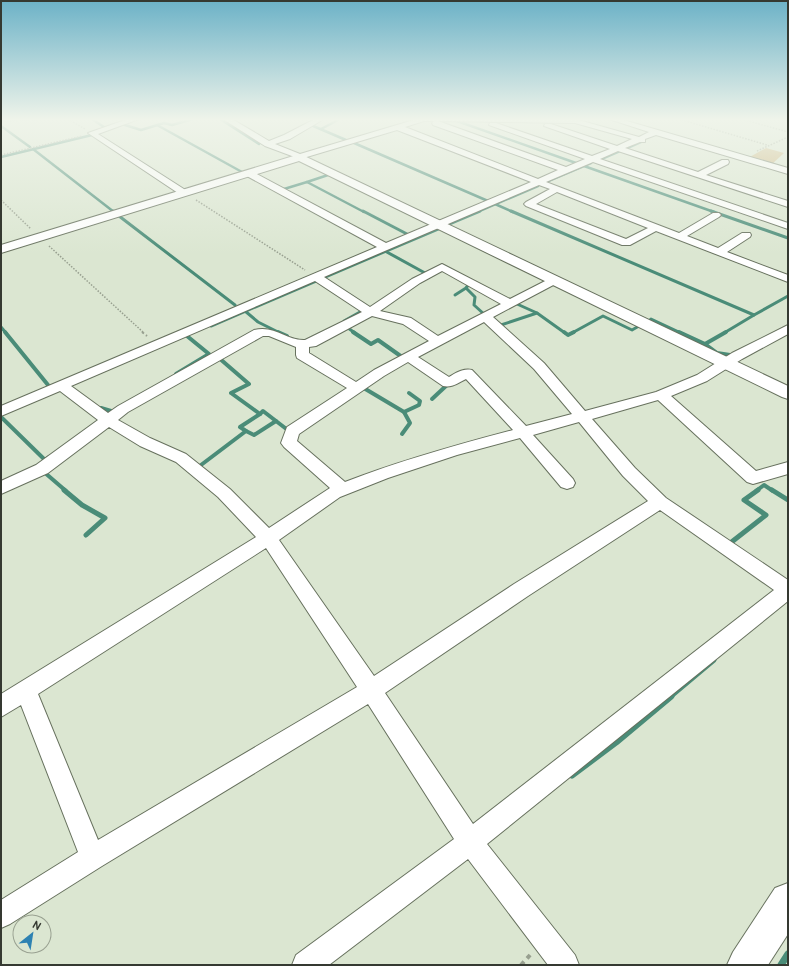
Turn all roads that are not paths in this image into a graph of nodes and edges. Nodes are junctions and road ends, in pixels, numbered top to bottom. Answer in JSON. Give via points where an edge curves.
{"nodes":[{"id":1,"x":140,"y":164,"type":"edge"},
{"id":2,"x":277,"y":164,"type":"edge"},
{"id":3,"x":315,"y":164,"type":"edge"},
{"id":4,"x":492,"y":164,"type":"edge"},
{"id":5,"x":550,"y":164,"type":"edge"},
{"id":6,"x":581,"y":164,"type":"edge"},
{"id":7,"x":608,"y":164,"type":"edge"},
{"id":8,"x":666,"y":164,"type":"edge"},
{"id":9,"x":727,"y":164,"type":"edge"},
{"id":10,"x":765,"y":164,"type":"edge"},
{"id":11,"x":566,"y":170,"type":"junction"},
{"id":12,"x":788,"y":171,"type":"edge"},
{"id":13,"x":248,"y":173,"type":"junction"},
{"id":14,"x":702,"y":176,"type":"junction"},
{"id":15,"x":538,"y":182,"type":"junction"},
{"id":16,"x":557,"y":189,"type":"junction"},
{"id":17,"x":680,"y":189,"type":"junction"},
{"id":18,"x":184,"y":193,"type":"junction"},
{"id":19,"x":783,"y":193,"type":"dead end"},
{"id":20,"x":773,"y":199,"type":"junction"},
{"id":21,"x":788,"y":204,"type":"edge"},
{"id":22,"x":716,"y":215,"type":"dead end"},
{"id":23,"x":786,"y":223,"type":"edge"},
{"id":24,"x":440,"y":224,"type":"junction"},
{"id":25,"x":656,"y":228,"type":"junction"},
{"id":26,"x":746,"y":235,"type":"dead end"},
{"id":27,"x":679,"y":237,"type":"junction"},
{"id":28,"x":385,"y":247,"type":"junction"},
{"id":29,"x":1,"y":249,"type":"edge"},
{"id":30,"x":718,"y":252,"type":"junction"},
{"id":31,"x":316,"y":277,"type":"junction"},
{"id":32,"x":788,"y":279,"type":"edge"},
{"id":33,"x":555,"y":280,"type":"junction"},
{"id":34,"x":510,"y":304,"type":"junction"},
{"id":35,"x":370,"y":312,"type":"junction"},
{"id":36,"x":486,"y":316,"type":"junction"},
{"id":37,"x":788,"y":330,"type":"edge"},
{"id":38,"x":438,"y":341,"type":"junction"},
{"id":39,"x":303,"y":345,"type":"junction"},
{"id":40,"x":409,"y":357,"type":"junction"},
{"id":41,"x":727,"y":363,"type":"junction"},
{"id":42,"x":60,"y":385,"type":"junction"},
{"id":43,"x":356,"y":388,"type":"junction"},
{"id":44,"x":788,"y":393,"type":"edge"},
{"id":45,"x":661,"y":395,"type":"junction"},
{"id":46,"x":1,"y":411,"type":"edge"},
{"id":47,"x":580,"y":416,"type":"junction"},
{"id":48,"x":108,"y":420,"type":"junction"},
{"id":49,"x":522,"y":433,"type":"junction"},
{"id":50,"x":788,"y":468,"type":"edge"},
{"id":51,"x":567,"y":483,"type":"dead end"},
{"id":52,"x":1,"y":488,"type":"edge"},
{"id":53,"x":343,"y":490,"type":"junction"},
{"id":54,"x":660,"y":502,"type":"junction"},
{"id":55,"x":268,"y":538,"type":"junction"},
{"id":56,"x":788,"y":590,"type":"edge"},
{"id":57,"x":26,"y":690,"type":"junction"},
{"id":58,"x":371,"y":690,"type":"junction"},
{"id":59,"x":1,"y":706,"type":"edge"},
{"id":60,"x":470,"y":842,"type":"junction"},
{"id":61,"x":93,"y":857,"type":"junction"},
{"id":62,"x":788,"y":901,"type":"edge"},
{"id":63,"x":1,"y":915,"type":"edge"},
{"id":64,"x":306,"y":965,"type":"edge"},
{"id":65,"x":565,"y":965,"type":"edge"},
{"id":66,"x":746,"y":965,"type":"edge"}],
"edges":[{"from":1,"to":18,"type":"street"},
{"from":2,"to":13,"type":"street"},
{"from":3,"to":24,"type":"street"},
{"from":4,"to":15,"type":"street"},
{"from":5,"to":11,"type":"street"},
{"from":6,"to":11,"type":"street"},
{"from":7,"to":17,"type":"street"},
{"from":8,"to":14,"type":"street"},
{"from":9,"to":14,"type":"street"},
{"from":10,"to":12,"type":"street"},
{"from":11,"to":15,"type":"street"},
{"from":13,"to":18,"type":"street"},
{"from":13,"to":28,"type":"street"},
{"from":14,"to":17,"type":"street"},
{"from":14,"to":20,"type":"street"},
{"from":15,"to":16,"type":"street"},
{"from":15,"to":24,"type":"street"},
{"from":16,"to":25,"type":"street"},
{"from":16,"to":25,"type":"street","via":[[529,204],[626,243]]},
{"from":17,"to":23,"type":"street"},
{"from":18,"to":29,"type":"street"},
{"from":19,"to":20,"type":"street"},
{"from":20,"to":21,"type":"street"},
{"from":22,"to":27,"type":"street"},
{"from":24,"to":28,"type":"street"},
{"from":24,"to":33,"type":"street"},
{"from":25,"to":27,"type":"street"},
{"from":26,"to":30,"type":"street"},
{"from":27,"to":30,"type":"street"},
{"from":28,"to":31,"type":"street"},
{"from":30,"to":32,"type":"street"},
{"from":31,"to":35,"type":"street"},
{"from":31,"to":42,"type":"street"},
{"from":33,"to":34,"type":"street"},
{"from":33,"to":41,"type":"street"},
{"from":34,"to":35,"type":"street","via":[[442,267]]},
{"from":34,"to":36,"type":"street"},
{"from":35,"to":38,"type":"street","via":[[407,321]]},
{"from":35,"to":39,"type":"street","via":[[312,343]]},
{"from":36,"to":38,"type":"street"},
{"from":36,"to":47,"type":"street","via":[[543,369]]},
{"from":37,"to":41,"type":"street"},
{"from":38,"to":40,"type":"street"},
{"from":39,"to":43,"type":"street","via":[[302,355]]},
{"from":39,"to":48,"type":"street","via":[[270,333],[258,334],[123,409]]},
{"from":40,"to":43,"type":"street"},
{"from":40,"to":49,"type":"street","via":[[448,383],[467,373],[489,393]]},
{"from":41,"to":44,"type":"street"},
{"from":41,"to":45,"type":"street","via":[[702,378]]},
{"from":42,"to":46,"type":"street"},
{"from":42,"to":48,"type":"street"},
{"from":43,"to":53,"type":"street","via":[[292,431],[289,443]]},
{"from":45,"to":47,"type":"street"},
{"from":45,"to":50,"type":"street","via":[[752,478]]},
{"from":47,"to":49,"type":"street"},
{"from":47,"to":54,"type":"street","via":[[640,486]]},
{"from":48,"to":52,"type":"street","via":[[42,469]]},
{"from":48,"to":55,"type":"street","via":[[145,442],[181,458],[224,493]]},
{"from":49,"to":51,"type":"street"},
{"from":49,"to":53,"type":"street","via":[[454,451]]},
{"from":53,"to":55,"type":"street","via":[[334,493]]},
{"from":54,"to":56,"type":"street"},
{"from":54,"to":58,"type":"street","via":[[521,590]]},
{"from":55,"to":57,"type":"street"},
{"from":55,"to":58,"type":"street"},
{"from":56,"to":60,"type":"street"},
{"from":57,"to":59,"type":"street"},
{"from":57,"to":61,"type":"street"},
{"from":58,"to":60,"type":"street"},
{"from":58,"to":61,"type":"street"},
{"from":60,"to":64,"type":"street"},
{"from":60,"to":65,"type":"street"},
{"from":61,"to":63,"type":"street"},
{"from":62,"to":66,"type":"main road"}]}
